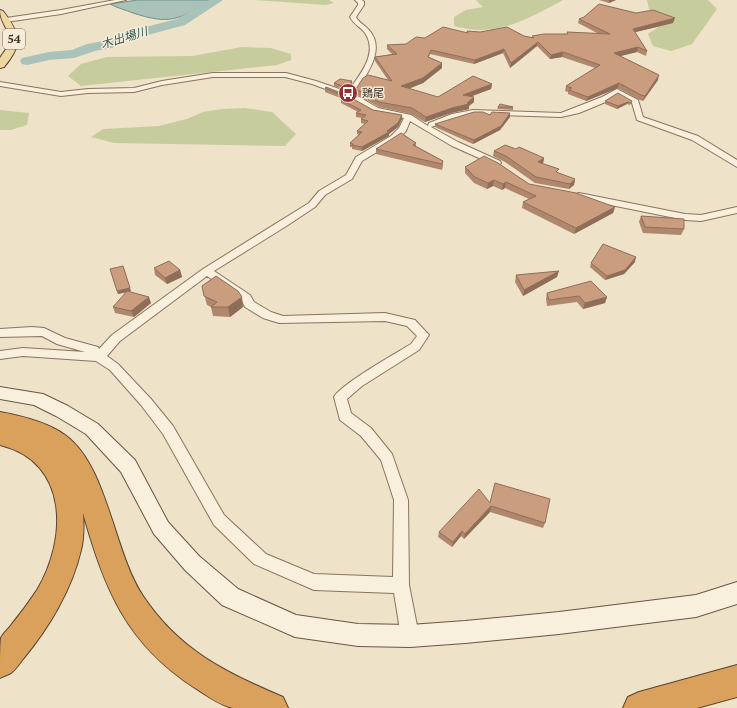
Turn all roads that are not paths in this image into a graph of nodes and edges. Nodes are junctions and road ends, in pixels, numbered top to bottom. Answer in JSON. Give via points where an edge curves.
{"nodes":[{"id":1,"x":123,"y":0,"type":"edge"},
{"id":2,"x":358,"y":0,"type":"edge"},
{"id":3,"x":4,"y":22,"type":"edge"},
{"id":4,"x":0,"y":65,"type":"edge"},
{"id":5,"x":0,"y":84,"type":"edge"},
{"id":6,"x":350,"y":95,"type":"junction"},
{"id":7,"x":408,"y":117,"type":"junction"},
{"id":8,"x":426,"y":126,"type":"junction"},
{"id":9,"x":737,"y":164,"type":"edge"},
{"id":10,"x":507,"y":170,"type":"edge"},
{"id":11,"x":569,"y":194,"type":"edge"},
{"id":12,"x":737,"y":210,"type":"edge"},
{"id":13,"x":207,"y":271,"type":"junction"},
{"id":14,"x":0,"y":333,"type":"edge"},
{"id":15,"x":0,"y":354,"type":"edge"},
{"id":16,"x":99,"y":357,"type":"junction"},
{"id":17,"x":0,"y":393,"type":"edge"},
{"id":18,"x":0,"y":421,"type":"edge"},
{"id":19,"x":0,"y":436,"type":"edge"},
{"id":20,"x":401,"y":585,"type":"junction"},
{"id":21,"x":737,"y":593,"type":"edge"},
{"id":22,"x":410,"y":636,"type":"junction"},
{"id":23,"x":0,"y":662,"type":"edge"},
{"id":24,"x":737,"y":681,"type":"edge"},
{"id":25,"x":272,"y":708,"type":"edge"},
{"id":26,"x":639,"y":708,"type":"edge"}],
"edges":[{"from":1,"to":3,"type":"street"},
{"from":2,"to":6,"type":"street","via":[[361,5],[353,17],[356,23],[367,31],[374,45],[371,62]]},
{"from":3,"to":4,"type":"main road","number":"54","via":[[14,38],[10,53]]},
{"from":5,"to":6,"type":"street","via":[[61,94],[134,90],[213,75],[286,75]]},
{"from":6,"to":7,"type":"street","via":[[376,110]]},
{"from":7,"to":8,"type":"street"},
{"from":7,"to":13,"type":"street","via":[[403,129],[394,138],[359,158],[349,177],[322,193],[312,204],[285,223]]},
{"from":8,"to":9,"type":"street","via":[[473,112],[561,115],[605,99],[617,91],[635,102],[640,118],[695,138]]},
{"from":8,"to":10,"type":"street"},
{"from":11,"to":12,"type":"street","via":[[685,217],[701,218]]},
{"from":13,"to":16,"type":"street","via":[[116,338]]},
{"from":13,"to":20,"type":"street","via":[[246,297],[249,304],[267,315],[283,320],[385,317],[411,323],[423,335],[415,347],[340,397],[345,416],[366,432],[386,458],[400,500]]},
{"from":14,"to":16,"type":"street","via":[[44,332],[60,341],[94,350]]},
{"from":15,"to":16,"type":"street","via":[[23,352]]},
{"from":16,"to":20,"type":"street","via":[[114,367],[168,430],[219,520],[260,559],[314,582]]},
{"from":17,"to":22,"type":"street","via":[[38,399],[92,429],[128,466],[161,528],[192,564],[230,596],[295,626],[358,635]]},
{"from":18,"to":25,"type":"highway","via":[[42,433],[57,442],[69,454],[85,481],[122,585],[134,608],[168,649],[214,682]]},
{"from":19,"to":23,"type":"highway","via":[[29,446],[45,457],[57,470],[66,487],[71,507],[71,532],[66,557],[40,613]]},
{"from":20,"to":22,"type":"street"},
{"from":21,"to":22,"type":"street","via":[[688,607],[559,623]]},
{"from":24,"to":26,"type":"highway"}]}
